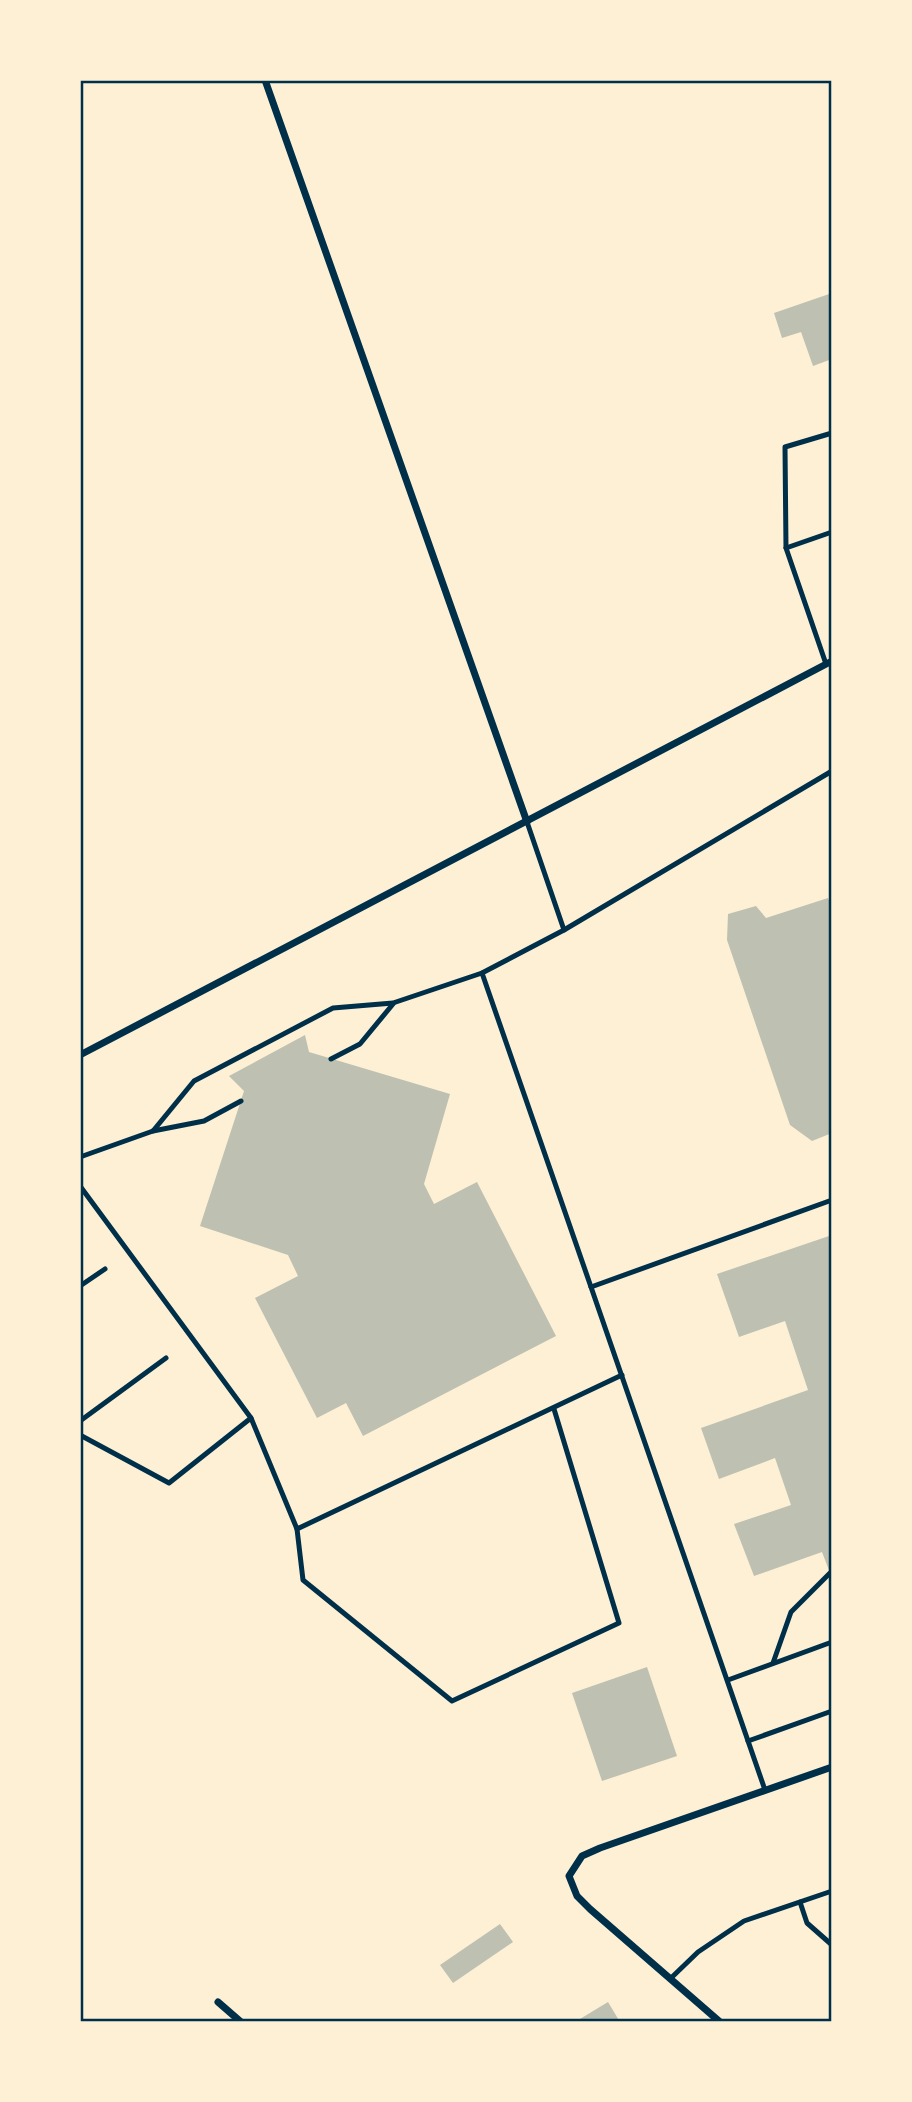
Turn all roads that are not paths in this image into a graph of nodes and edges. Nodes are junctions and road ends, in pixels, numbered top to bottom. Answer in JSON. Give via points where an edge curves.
{"nodes":[{"id":1,"x":265,"y":80,"type":"edge"},
{"id":2,"x":831,"y":433,"type":"edge"},
{"id":3,"x":831,"y":532,"type":"edge"},
{"id":4,"x":786,"y":548,"type":"junction"},
{"id":5,"x":829,"y":662,"type":"edge"},
{"id":6,"x":831,"y":771,"type":"edge"},
{"id":7,"x":527,"y":822,"type":"junction"},
{"id":8,"x":564,"y":930,"type":"junction"},
{"id":9,"x":482,"y":973,"type":"junction"},
{"id":10,"x":393,"y":1003,"type":"junction"},
{"id":11,"x":80,"y":1055,"type":"edge"},
{"id":12,"x":331,"y":1059,"type":"dead end"},
{"id":13,"x":241,"y":1101,"type":"dead end"},
{"id":14,"x":153,"y":1131,"type":"junction"},
{"id":15,"x":80,"y":1157,"type":"edge"},
{"id":16,"x":80,"y":1186,"type":"edge"},
{"id":17,"x":831,"y":1200,"type":"edge"},
{"id":18,"x":105,"y":1269,"type":"dead end"},
{"id":19,"x":80,"y":1286,"type":"edge"},
{"id":20,"x":591,"y":1287,"type":"junction"},
{"id":21,"x":166,"y":1358,"type":"dead end"},
{"id":22,"x":622,"y":1375,"type":"junction"},
{"id":23,"x":554,"y":1409,"type":"junction"},
{"id":24,"x":251,"y":1418,"type":"junction"},
{"id":25,"x":80,"y":1421,"type":"edge"},
{"id":26,"x":80,"y":1435,"type":"edge"},
{"id":27,"x":297,"y":1529,"type":"junction"},
{"id":28,"x":830,"y":1573,"type":"dead end"},
{"id":29,"x":831,"y":1642,"type":"edge"},
{"id":30,"x":772,"y":1664,"type":"junction"},
{"id":31,"x":728,"y":1680,"type":"junction"},
{"id":32,"x":831,"y":1711,"type":"edge"},
{"id":33,"x":748,"y":1741,"type":"junction"},
{"id":34,"x":831,"y":1767,"type":"edge"},
{"id":35,"x":765,"y":1790,"type":"junction"},
{"id":36,"x":831,"y":1891,"type":"edge"},
{"id":37,"x":800,"y":1902,"type":"junction"},
{"id":38,"x":831,"y":1945,"type":"edge"},
{"id":39,"x":670,"y":1979,"type":"junction"},
{"id":40,"x":218,"y":2002,"type":"dead end"},
{"id":41,"x":241,"y":2021,"type":"edge"},
{"id":42,"x":720,"y":2021,"type":"edge"}],
"edges":[{"from":1,"to":7,"type":"street"},
{"from":2,"to":4,"type":"lane","via":[[785,447]]},
{"from":3,"to":4,"type":"lane"},
{"from":4,"to":5,"type":"lane"},
{"from":5,"to":7,"type":"street"},
{"from":6,"to":8,"type":"lane"},
{"from":7,"to":8,"type":"lane"},
{"from":7,"to":11,"type":"street"},
{"from":8,"to":9,"type":"lane"},
{"from":9,"to":10,"type":"lane"},
{"from":9,"to":20,"type":"lane"},
{"from":10,"to":12,"type":"lane","via":[[360,1044]]},
{"from":10,"to":14,"type":"lane","via":[[333,1008],[194,1081]]},
{"from":13,"to":14,"type":"lane","via":[[204,1121]]},
{"from":14,"to":15,"type":"lane"},
{"from":16,"to":24,"type":"lane"},
{"from":17,"to":20,"type":"lane"},
{"from":18,"to":19,"type":"lane"},
{"from":20,"to":22,"type":"lane"},
{"from":21,"to":25,"type":"lane"},
{"from":22,"to":23,"type":"lane"},
{"from":22,"to":31,"type":"lane"},
{"from":23,"to":27,"type":"lane"},
{"from":23,"to":27,"type":"lane","via":[[619,1623],[452,1701],[303,1580]]},
{"from":24,"to":26,"type":"lane","via":[[169,1482]]},
{"from":24,"to":27,"type":"lane"},
{"from":28,"to":30,"type":"lane","via":[[791,1612]]},
{"from":29,"to":30,"type":"lane"},
{"from":30,"to":31,"type":"lane"},
{"from":31,"to":33,"type":"lane"},
{"from":32,"to":33,"type":"lane"},
{"from":33,"to":35,"type":"lane"},
{"from":34,"to":35,"type":"street"},
{"from":35,"to":39,"type":"street","via":[[600,1848],[582,1856],[569,1875],[576,1896]]},
{"from":36,"to":37,"type":"lane"},
{"from":37,"to":38,"type":"lane","via":[[807,1923]]},
{"from":37,"to":39,"type":"lane","via":[[744,1921],[718,1936]]},
{"from":39,"to":42,"type":"street"},
{"from":40,"to":41,"type":"street"}]}
